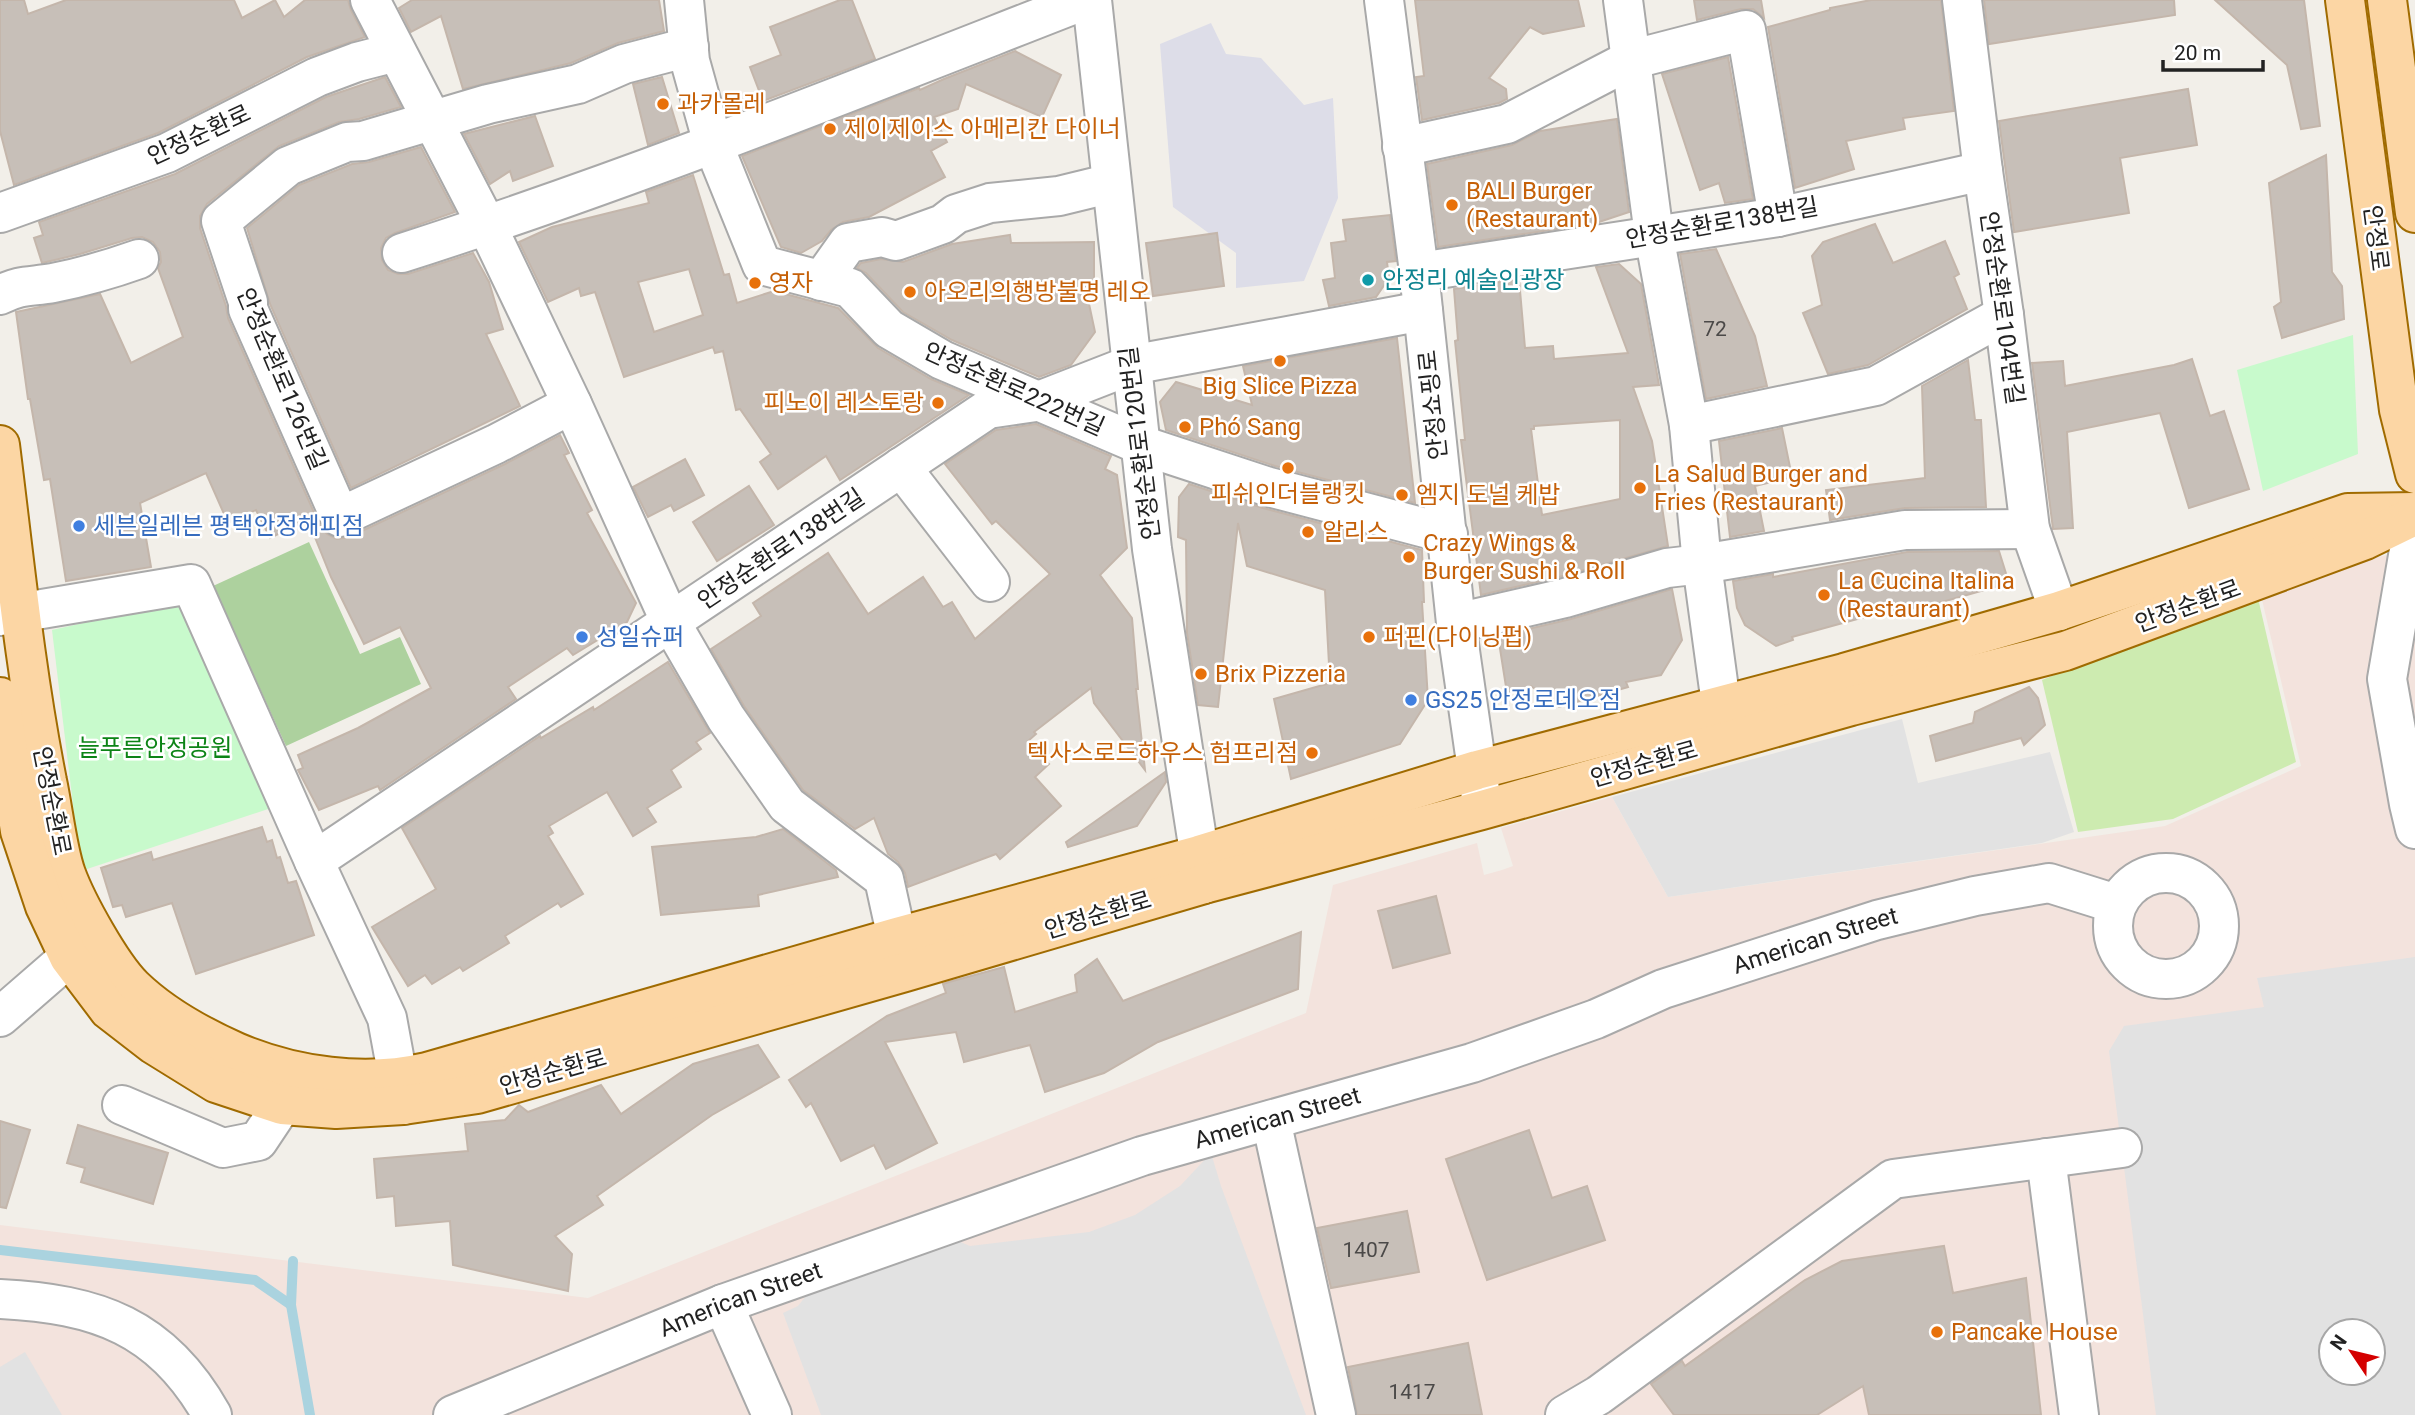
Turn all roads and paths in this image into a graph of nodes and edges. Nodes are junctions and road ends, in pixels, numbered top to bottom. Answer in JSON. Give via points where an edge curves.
{"nodes":[{"id":1,"x":370,"y":0,"type":"edge"},
{"id":2,"x":684,"y":0,"type":"edge"},
{"id":3,"x":1085,"y":0,"type":"edge"},
{"id":4,"x":1092,"y":0,"type":"edge"},
{"id":5,"x":1384,"y":0,"type":"edge"},
{"id":6,"x":1623,"y":0,"type":"edge"},
{"id":7,"x":1962,"y":0,"type":"edge"},
{"id":8,"x":2346,"y":0,"type":"edge"},
{"id":9,"x":2387,"y":0,"type":"edge"},
{"id":10,"x":689,"y":47,"type":"junction"},
{"id":11,"x":396,"y":52,"type":"junction"},
{"id":12,"x":1630,"y":60,"type":"junction"},
{"id":13,"x":431,"y":121,"type":"junction"},
{"id":14,"x":713,"y":144,"type":"junction"},
{"id":15,"x":1402,"y":147,"type":"junction"},
{"id":16,"x":1983,"y":171,"type":"junction"},
{"id":17,"x":1112,"y":187,"type":"junction"},
{"id":18,"x":0,"y":213,"type":"edge"},
{"id":19,"x":2415,"y":213,"type":"edge"},
{"id":20,"x":1778,"y":217,"type":"junction"},
{"id":21,"x":487,"y":226,"type":"junction"},
{"id":22,"x":1654,"y":235,"type":"junction"},
{"id":23,"x":402,"y":253,"type":"dead end"},
{"id":24,"x":139,"y":259,"type":"dead end"},
{"id":25,"x":1419,"y":272,"type":"junction"},
{"id":26,"x":821,"y":281,"type":"junction"},
{"id":27,"x":0,"y":295,"type":"edge"},
{"id":28,"x":1423,"y":311,"type":"junction"},
{"id":29,"x":2004,"y":315,"type":"junction"},
{"id":30,"x":1131,"y":365,"type":"junction"},
{"id":31,"x":1036,"y":402,"type":"junction"},
{"id":32,"x":572,"y":404,"type":"junction"},
{"id":33,"x":1689,"y":425,"type":"junction"},
{"id":34,"x":1141,"y":445,"type":"junction"},
{"id":35,"x":0,"y":446,"type":"edge"},
{"id":36,"x":901,"y":467,"type":"junction"},
{"id":37,"x":2415,"y":474,"type":"edge"},
{"id":38,"x":2415,"y":514,"type":"edge"},
{"id":39,"x":2030,"y":529,"type":"junction"},
{"id":40,"x":1448,"y":534,"type":"junction"},
{"id":41,"x":2415,"y":534,"type":"edge"},
{"id":42,"x":1702,"y":564,"type":"junction"},
{"id":43,"x":990,"y":582,"type":"dead end"},
{"id":44,"x":2059,"y":611,"type":"junction"},
{"id":45,"x":10,"y":615,"type":"edge"},
{"id":46,"x":671,"y":623,"type":"junction"},
{"id":47,"x":1457,"y":623,"type":"junction"},
{"id":48,"x":0,"y":697,"type":"edge"},
{"id":49,"x":1721,"y":704,"type":"junction"},
{"id":50,"x":1477,"y":770,"type":"junction"},
{"id":51,"x":1482,"y":810,"type":"junction"},
{"id":52,"x":2415,"y":829,"type":"edge"},
{"id":53,"x":314,"y":861,"type":"junction"},
{"id":54,"x":1202,"y":869,"type":"junction"},
{"id":55,"x":2116,"y":904,"type":"dead end"},
{"id":56,"x":901,"y":954,"type":"junction"},
{"id":57,"x":69,"y":957,"type":"junction"},
{"id":58,"x":0,"y":1017,"type":"edge"},
{"id":59,"x":400,"y":1092,"type":"junction"},
{"id":60,"x":122,"y":1105,"type":"dead end"},
{"id":61,"x":282,"y":1105,"type":"junction"},
{"id":62,"x":1271,"y":1120,"type":"junction"},
{"id":63,"x":2122,"y":1148,"type":"dead end"},
{"id":64,"x":2046,"y":1158,"type":"junction"},
{"id":65,"x":0,"y":1299,"type":"edge"},
{"id":66,"x":723,"y":1304,"type":"junction"},
{"id":67,"x":212,"y":1415,"type":"edge"},
{"id":68,"x":453,"y":1415,"type":"edge"},
{"id":69,"x":772,"y":1415,"type":"edge"},
{"id":70,"x":1336,"y":1415,"type":"edge"},
{"id":71,"x":1565,"y":1415,"type":"edge"},
{"id":72,"x":2079,"y":1415,"type":"edge"}],
"edges":[{"from":1,"to":11,"type":"street"},
{"from":2,"to":10,"type":"street","name":"안정순환로222번길"},
{"from":3,"to":14,"type":"street"},
{"from":4,"to":17,"type":"street","name":"안정순환로120번길"},
{"from":5,"to":15,"type":"street","name":"안정쇼핑로"},
{"from":6,"to":12,"type":"street"},
{"from":7,"to":16,"type":"street","name":"안정순환로104번길"},
{"from":8,"to":37,"type":"main road","name":"안정로","via":[[2399,410]]},
{"from":9,"to":19,"type":"main road","name":"안정로"},
{"from":10,"to":13,"type":"street","name":"안정순환로126번길","via":[[624,64],[578,84]]},
{"from":10,"to":14,"type":"street","name":"안정순환로222번길"},
{"from":11,"to":13,"type":"street"},
{"from":11,"to":18,"type":"street","name":"안정순환로","via":[[317,77],[167,153]]},
{"from":12,"to":15,"type":"street","via":[[1507,124]]},
{"from":12,"to":20,"type":"street","via":[[1746,30]]},
{"from":12,"to":22,"type":"street"},
{"from":13,"to":21,"type":"street"},
{"from":13,"to":32,"type":"street","name":"안정순환로126번길","via":[[346,142],[288,166],[221,222],[248,310],[340,517]]},
{"from":14,"to":21,"type":"street"},
{"from":14,"to":26,"type":"street","name":"안정순환로222번길","via":[[762,265]]},
{"from":15,"to":25,"type":"street","name":"안정쇼핑로"},
{"from":16,"to":20,"type":"street","name":"안정순환로138번길"},
{"from":16,"to":29,"type":"street","name":"안정순환로104번길"},
{"from":17,"to":26,"type":"street","via":[[990,203],[896,241],[882,237],[848,243]]},
{"from":17,"to":30,"type":"street","name":"안정순환로120번길"},
{"from":20,"to":22,"type":"street","name":"안정순환로138번길"},
{"from":21,"to":23,"type":"street"},
{"from":21,"to":32,"type":"street"},
{"from":22,"to":25,"type":"street","name":"안정순환로138번길"},
{"from":22,"to":33,"type":"street"},
{"from":24,"to":27,"type":"street","via":[[50,284],[15,287]]},
{"from":25,"to":28,"type":"street","name":"안정쇼핑로"},
{"from":26,"to":31,"type":"street","name":"안정순환로222번길","via":[[850,288],[889,329],[942,360]]},
{"from":28,"to":30,"type":"street","name":"안정순환로138번길"},
{"from":28,"to":40,"type":"street","name":"안정쇼핑로"},
{"from":29,"to":33,"type":"street","via":[[1876,386]]},
{"from":29,"to":39,"type":"street","name":"안정순환로104번길"},
{"from":30,"to":31,"type":"street","name":"안정순환로138번길"},
{"from":30,"to":34,"type":"street","name":"안정순환로120번길"},
{"from":31,"to":34,"type":"street","name":"안정순환로222번길"},
{"from":31,"to":36,"type":"street","name":"안정순환로138번길","via":[[988,409]]},
{"from":32,"to":46,"type":"street"},
{"from":33,"to":42,"type":"street"},
{"from":34,"to":40,"type":"street","name":"안정순환로222번길","via":[[1269,487]]},
{"from":34,"to":54,"type":"street","name":"안정순환로120번길"},
{"from":35,"to":45,"type":"main road","name":"안정순환로"},
{"from":36,"to":43,"type":"street"},
{"from":36,"to":46,"type":"street","name":"안정순환로138번길"},
{"from":38,"to":44,"type":"main road","name":"안정순환로","via":[[2348,513]]},
{"from":38,"to":51,"type":"main road","name":"안정순환로","via":[[2365,540],[2065,651]]},
{"from":39,"to":42,"type":"street","via":[[1905,530]]},
{"from":39,"to":44,"type":"street","name":"안정순환로104번길"},
{"from":40,"to":47,"type":"street","name":"안정쇼핑로"},
{"from":41,"to":52,"type":"street","via":[[2387,680]]},
{"from":42,"to":47,"type":"street","via":[[1667,568]]},
{"from":42,"to":49,"type":"street"},
{"from":44,"to":49,"type":"main road","name":"안정순환로"},
{"from":45,"to":53,"type":"street","via":[[191,584]]},
{"from":45,"to":59,"type":"main road","name":"안정순환로","via":[[66,873],[98,939],[132,986],[208,1040],[256,1061]]},
{"from":46,"to":53,"type":"street","name":"안정순환로138번길"},
{"from":46,"to":56,"type":"street","via":[[726,718],[787,805],[884,879]]},
{"from":47,"to":50,"type":"street","name":"안정쇼핑로"},
{"from":48,"to":57,"type":"main road","name":"안정순환로","via":[[20,831],[45,906]]},
{"from":49,"to":50,"type":"main road","name":"안정순환로"},
{"from":50,"to":51,"type":"street","name":"안정쇼핑로"},
{"from":50,"to":54,"type":"main road","name":"안정순환로"},
{"from":51,"to":54,"type":"main road","name":"안정순환로"},
{"from":53,"to":59,"type":"street","via":[[387,1018]]},
{"from":54,"to":56,"type":"main road","name":"안정순환로"},
{"from":55,"to":62,"type":"street","name":"American Street","via":[[2049,883],[1877,920],[1663,989],[1596,1019],[1472,1063]]},
{"from":56,"to":59,"type":"main road","name":"안정순환로","via":[[477,1094]]},
{"from":57,"to":58,"type":"street"},
{"from":57,"to":61,"type":"main road","name":"안정순환로","via":[[109,1010],[153,1044],[216,1083]]},
{"from":59,"to":61,"type":"main road","name":"안정순환로","via":[[336,1109]]},
{"from":60,"to":61,"type":"street","via":[[223,1147],[258,1142]]},
{"from":62,"to":66,"type":"street","name":"American Street","via":[[1142,1156]]},
{"from":62,"to":70,"type":"street"},
{"from":63,"to":64,"type":"street"},
{"from":64,"to":71,"type":"street","via":[[1893,1179],[1599,1395]]},
{"from":64,"to":72,"type":"street"},
{"from":65,"to":67,"type":"street","via":[[68,1306],[127,1327],[175,1365]]},
{"from":66,"to":68,"type":"street","name":"American Street"},
{"from":66,"to":69,"type":"street"}]}
